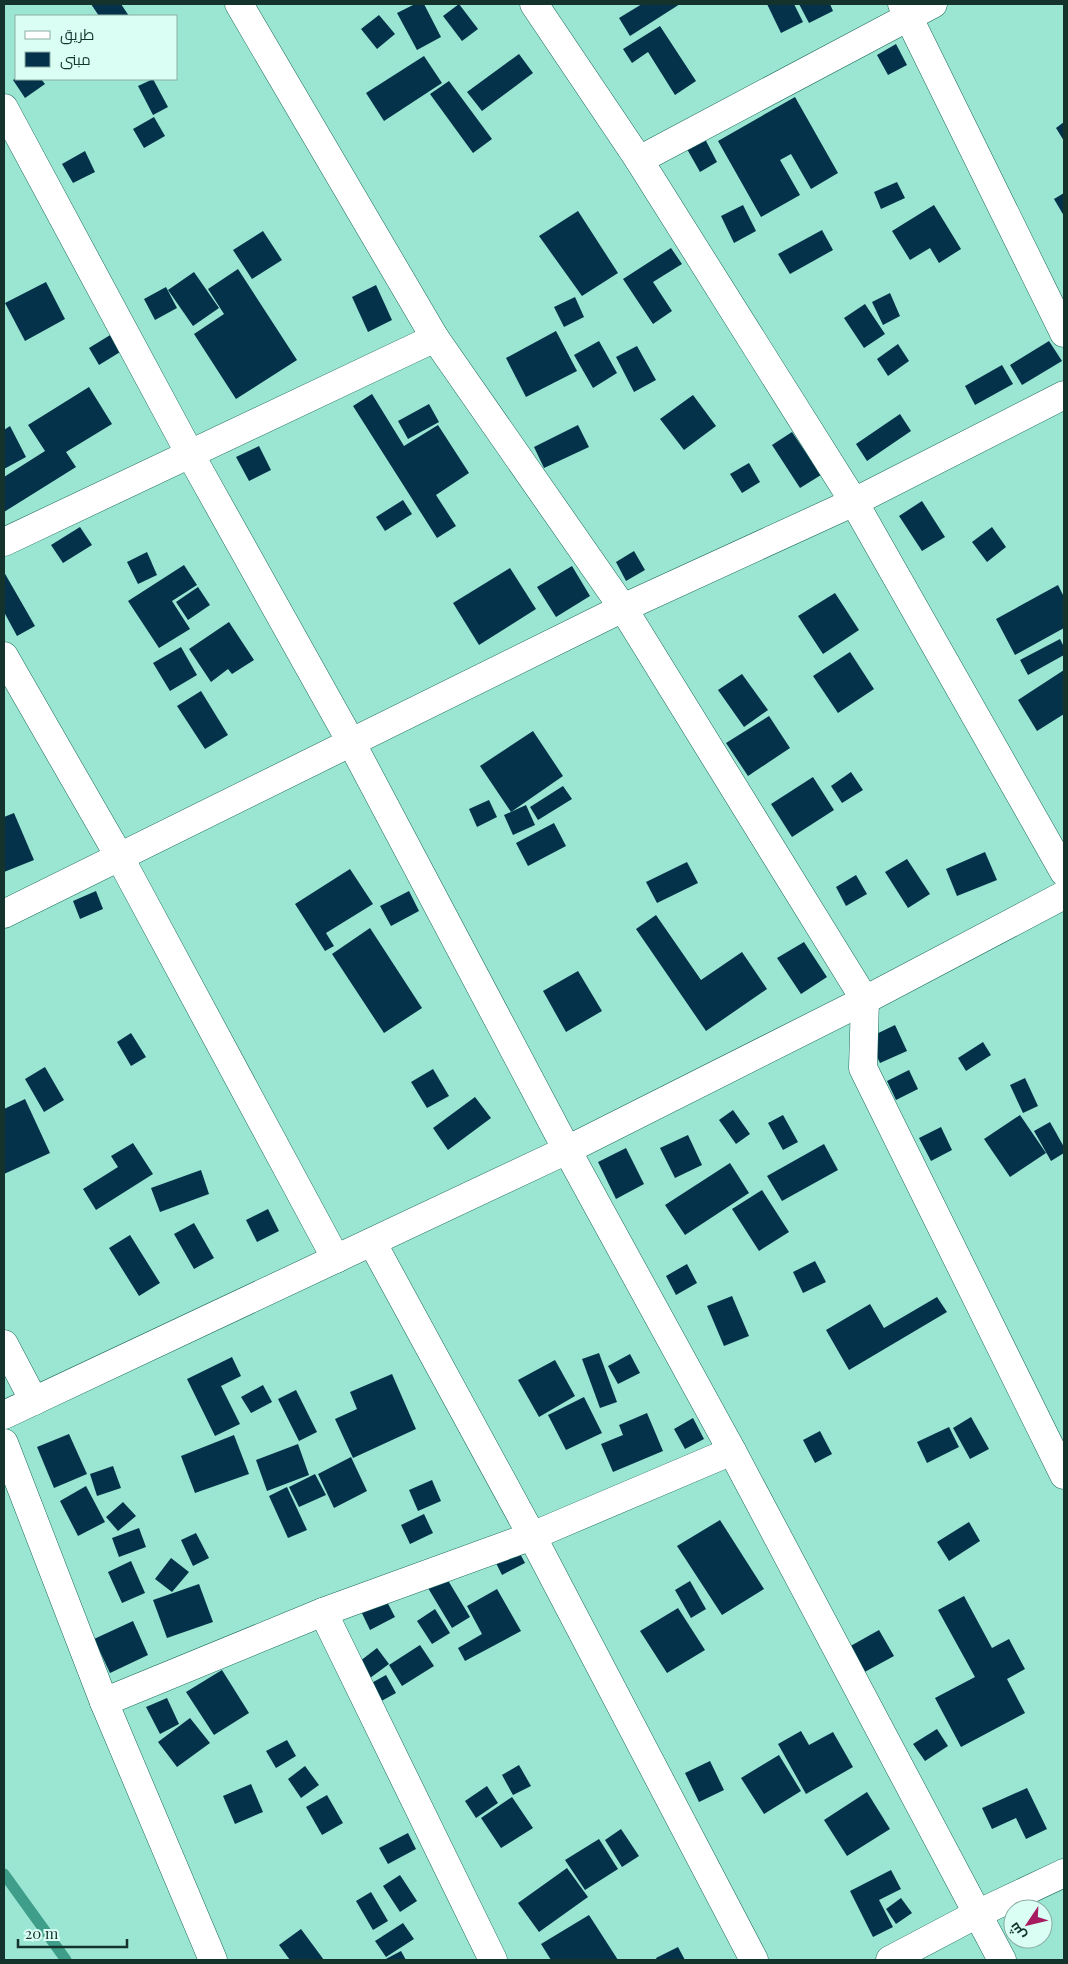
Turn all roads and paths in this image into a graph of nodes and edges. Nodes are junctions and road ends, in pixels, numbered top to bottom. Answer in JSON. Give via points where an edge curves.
{"nodes":[{"id":1,"x":239,"y":4,"type":"edge"},
{"id":2,"x":534,"y":4,"type":"edge"},
{"id":3,"x":933,"y":4,"type":"edge"},
{"id":4,"x":905,"y":10,"type":"edge"},
{"id":5,"x":4,"y":108,"type":"edge"},
{"id":6,"x":639,"y":160,"type":"junction"},
{"id":7,"x":1064,"y":333,"type":"edge"},
{"id":8,"x":435,"y":338,"type":"junction"},
{"id":9,"x":1064,"y":395,"type":"edge"},
{"id":10,"x":190,"y":454,"type":"junction"},
{"id":11,"x":854,"y":502,"type":"junction"},
{"id":12,"x":4,"y":542,"type":"edge"},
{"id":13,"x":623,"y":608,"type":"junction"},
{"id":14,"x":4,"y":656,"type":"edge"},
{"id":15,"x":351,"y":742,"type":"junction"},
{"id":16,"x":119,"y":856,"type":"junction"},
{"id":17,"x":1064,"y":872,"type":"edge"},
{"id":18,"x":1064,"y":895,"type":"edge"},
{"id":19,"x":4,"y":914,"type":"edge"},
{"id":20,"x":865,"y":1000,"type":"junction"},
{"id":21,"x":567,"y":1150,"type":"junction"},
{"id":22,"x":372,"y":1242,"type":"junction"},
{"id":23,"x":336,"y":1259,"type":"junction"},
{"id":24,"x":4,"y":1344,"type":"edge"},
{"id":25,"x":34,"y":1401,"type":"junction"},
{"id":26,"x":4,"y":1415,"type":"edge"},
{"id":27,"x":4,"y":1443,"type":"edge"},
{"id":28,"x":732,"y":1451,"type":"junction"},
{"id":29,"x":1064,"y":1475,"type":"edge"},
{"id":30,"x":532,"y":1536,"type":"junction"},
{"id":31,"x":323,"y":1612,"type":"junction"},
{"id":32,"x":104,"y":1702,"type":"junction"},
{"id":33,"x":1064,"y":1873,"type":"edge"},
{"id":34,"x":977,"y":1914,"type":"junction"},
{"id":35,"x":213,"y":1960,"type":"edge"},
{"id":36,"x":493,"y":1960,"type":"edge"},
{"id":37,"x":754,"y":1960,"type":"edge"},
{"id":38,"x":890,"y":1960,"type":"edge"},
{"id":39,"x":1002,"y":1960,"type":"edge"}],
"edges":[{"from":1,"to":8,"type":"street"},
{"from":2,"to":6,"type":"street"},
{"from":3,"to":4,"type":"street"},
{"from":4,"to":6,"type":"street"},
{"from":4,"to":7,"type":"street"},
{"from":5,"to":10,"type":"street"},
{"from":6,"to":11,"type":"street"},
{"from":8,"to":10,"type":"street"},
{"from":8,"to":13,"type":"street"},
{"from":9,"to":11,"type":"street"},
{"from":10,"to":12,"type":"street"},
{"from":10,"to":15,"type":"street"},
{"from":11,"to":13,"type":"street"},
{"from":11,"to":17,"type":"street"},
{"from":13,"to":15,"type":"street"},
{"from":13,"to":20,"type":"street"},
{"from":14,"to":16,"type":"street"},
{"from":15,"to":16,"type":"street"},
{"from":15,"to":21,"type":"street"},
{"from":16,"to":19,"type":"street"},
{"from":16,"to":23,"type":"street"},
{"from":18,"to":20,"type":"street"},
{"from":20,"to":21,"type":"street"},
{"from":20,"to":29,"type":"street","via":[[863,1068]]},
{"from":21,"to":22,"type":"street"},
{"from":21,"to":28,"type":"street"},
{"from":22,"to":23,"type":"street"},
{"from":22,"to":30,"type":"street"},
{"from":23,"to":25,"type":"street"},
{"from":24,"to":25,"type":"street"},
{"from":25,"to":26,"type":"street"},
{"from":27,"to":32,"type":"street"},
{"from":28,"to":30,"type":"street"},
{"from":28,"to":34,"type":"street"},
{"from":30,"to":31,"type":"street"},
{"from":30,"to":37,"type":"street"},
{"from":31,"to":32,"type":"street"},
{"from":31,"to":36,"type":"street"},
{"from":32,"to":35,"type":"street"},
{"from":33,"to":34,"type":"street"},
{"from":34,"to":38,"type":"street"},
{"from":34,"to":39,"type":"street"}]}
